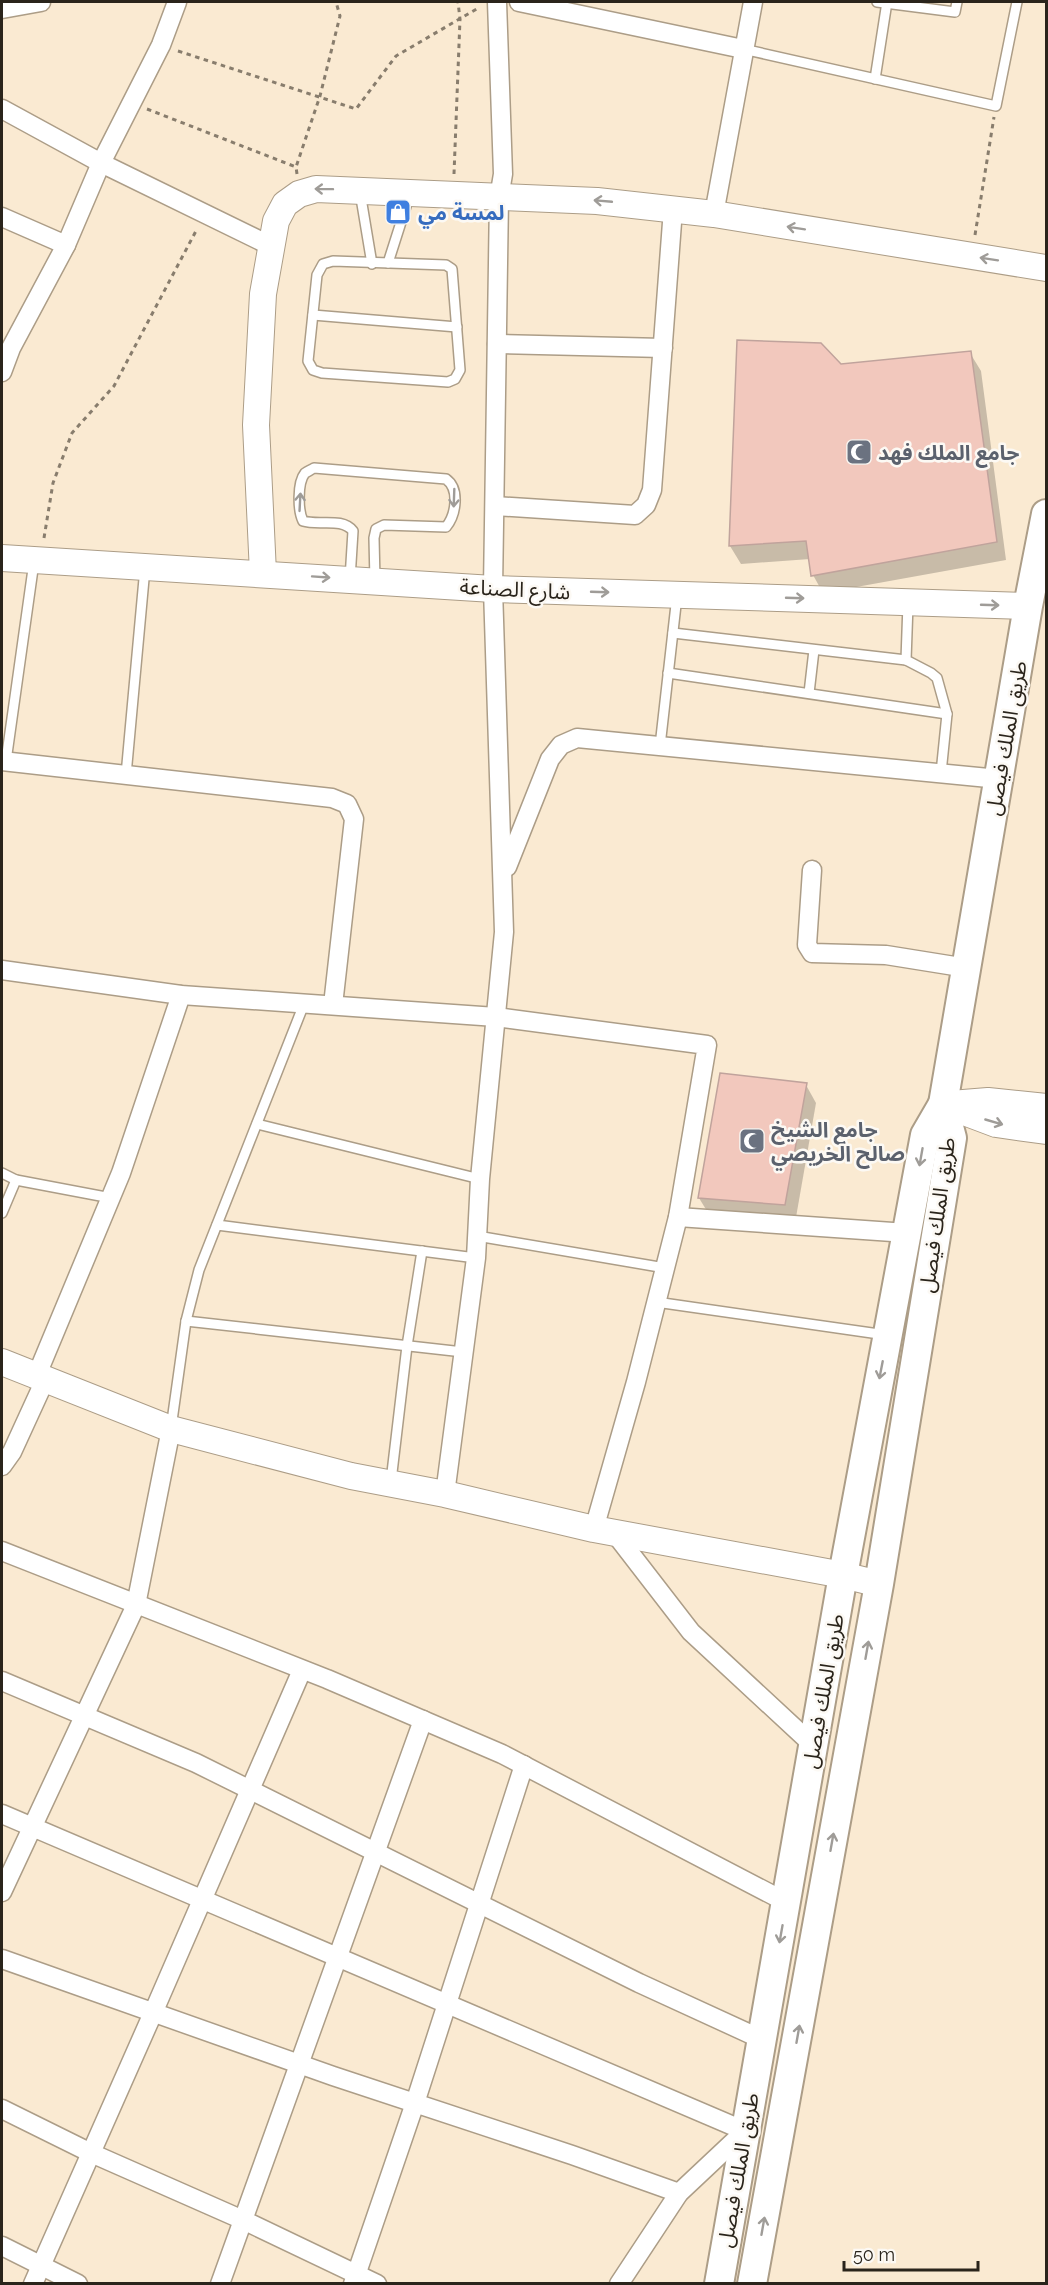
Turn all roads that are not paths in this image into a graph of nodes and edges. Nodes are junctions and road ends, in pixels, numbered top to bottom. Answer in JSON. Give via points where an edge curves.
{"nodes":[{"id":1,"x":41,"y":2,"type":"edge"},
{"id":2,"x":177,"y":2,"type":"edge"},
{"id":3,"x":497,"y":2,"type":"edge"},
{"id":4,"x":519,"y":2,"type":"edge"},
{"id":5,"x":753,"y":2,"type":"edge"},
{"id":6,"x":884,"y":2,"type":"edge"},
{"id":7,"x":957,"y":2,"type":"edge"},
{"id":8,"x":1017,"y":2,"type":"edge"},
{"id":9,"x":2,"y":9,"type":"edge"},
{"id":10,"x":743,"y":49,"type":"junction"},
{"id":11,"x":875,"y":79,"type":"junction"},
{"id":12,"x":2,"y":109,"type":"edge"},
{"id":13,"x":101,"y":163,"type":"junction"},
{"id":14,"x":360,"y":190,"type":"junction"},
{"id":15,"x":410,"y":192,"type":"junction"},
{"id":16,"x":500,"y":198,"type":"junction"},
{"id":17,"x":673,"y":209,"type":"junction"},
{"id":18,"x":714,"y":214,"type":"junction"},
{"id":19,"x":2,"y":217,"type":"edge"},
{"id":20,"x":66,"y":245,"type":"junction"},
{"id":21,"x":271,"y":246,"type":"junction"},
{"id":22,"x":388,"y":263,"type":"junction"},
{"id":23,"x":372,"y":264,"type":"junction"},
{"id":24,"x":1047,"y":268,"type":"edge"},
{"id":25,"x":313,"y":315,"type":"junction"},
{"id":26,"x":457,"y":327,"type":"junction"},
{"id":27,"x":497,"y":344,"type":"junction"},
{"id":28,"x":6,"y":346,"type":"edge"},
{"id":29,"x":663,"y":348,"type":"junction"},
{"id":30,"x":2,"y":372,"type":"edge"},
{"id":31,"x":495,"y":506,"type":"junction"},
{"id":32,"x":1047,"y":514,"type":"edge"},
{"id":33,"x":2,"y":558,"type":"edge"},
{"id":34,"x":37,"y":560,"type":"junction"},
{"id":35,"x":146,"y":566,"type":"junction"},
{"id":36,"x":263,"y":573,"type":"junction"},
{"id":37,"x":350,"y":579,"type":"junction"},
{"id":38,"x":375,"y":581,"type":"junction"},
{"id":39,"x":494,"y":589,"type":"junction"},
{"id":40,"x":677,"y":595,"type":"junction"},
{"id":41,"x":908,"y":602,"type":"junction"},
{"id":42,"x":1028,"y":606,"type":"junction"},
{"id":43,"x":673,"y":633,"type":"junction"},
{"id":44,"x":814,"y":650,"type":"junction"},
{"id":45,"x":906,"y":660,"type":"junction"},
{"id":46,"x":668,"y":672,"type":"junction"},
{"id":47,"x":809,"y":693,"type":"junction"},
{"id":48,"x":947,"y":714,"type":"junction"},
{"id":49,"x":660,"y":746,"type":"junction"},
{"id":50,"x":4,"y":761,"type":"edge"},
{"id":51,"x":941,"y":774,"type":"junction"},
{"id":52,"x":126,"y":775,"type":"junction"},
{"id":53,"x":999,"y":779,"type":"junction"},
{"id":54,"x":812,"y":870,"type":"dead end"},
{"id":55,"x":504,"y":874,"type":"junction"},
{"id":56,"x":967,"y":968,"type":"junction"},
{"id":57,"x":2,"y":970,"type":"edge"},
{"id":58,"x":181,"y":995,"type":"junction"},
{"id":59,"x":304,"y":1004,"type":"junction"},
{"id":60,"x":333,"y":1005,"type":"junction"},
{"id":61,"x":496,"y":1017,"type":"junction"},
{"id":62,"x":943,"y":1104,"type":"junction"},
{"id":63,"x":1047,"y":1107,"type":"edge"},
{"id":64,"x":257,"y":1124,"type":"junction"},
{"id":65,"x":1047,"y":1131,"type":"edge"},
{"id":66,"x":2,"y":1173,"type":"edge"},
{"id":67,"x":480,"y":1179,"type":"junction"},
{"id":68,"x":16,"y":1180,"type":"junction"},
{"id":69,"x":111,"y":1197,"type":"junction"},
{"id":70,"x":2,"y":1213,"type":"edge"},
{"id":71,"x":678,"y":1217,"type":"junction"},
{"id":72,"x":217,"y":1225,"type":"junction"},
{"id":73,"x":907,"y":1233,"type":"junction"},
{"id":74,"x":477,"y":1236,"type":"junction"},
{"id":75,"x":422,"y":1251,"type":"junction"},
{"id":76,"x":476,"y":1258,"type":"junction"},
{"id":77,"x":665,"y":1268,"type":"junction"},
{"id":78,"x":656,"y":1302,"type":"junction"},
{"id":79,"x":186,"y":1321,"type":"junction"},
{"id":80,"x":888,"y":1335,"type":"junction"},
{"id":81,"x":407,"y":1346,"type":"junction"},
{"id":82,"x":463,"y":1352,"type":"junction"},
{"id":83,"x":2,"y":1362,"type":"edge"},
{"id":84,"x":41,"y":1378,"type":"junction"},
{"id":85,"x":171,"y":1429,"type":"junction"},
{"id":86,"x":2,"y":1466,"type":"edge"},
{"id":87,"x":390,"y":1483,"type":"junction"},
{"id":88,"x":445,"y":1494,"type":"junction"},
{"id":89,"x":603,"y":1530,"type":"junction"},
{"id":90,"x":2,"y":1551,"type":"edge"},
{"id":91,"x":843,"y":1575,"type":"junction"},
{"id":92,"x":879,"y":1584,"type":"junction"},
{"id":93,"x":136,"y":1605,"type":"junction"},
{"id":94,"x":302,"y":1670,"type":"junction"},
{"id":95,"x":2,"y":1681,"type":"edge"},
{"id":96,"x":83,"y":1715,"type":"junction"},
{"id":97,"x":423,"y":1720,"type":"junction"},
{"id":98,"x":814,"y":1746,"type":"junction"},
{"id":99,"x":524,"y":1765,"type":"junction"},
{"id":100,"x":250,"y":1790,"type":"junction"},
{"id":101,"x":2,"y":1815,"type":"edge"},
{"id":102,"x":31,"y":1828,"type":"junction"},
{"id":103,"x":376,"y":1853,"type":"junction"},
{"id":104,"x":2,"y":1892,"type":"edge"},
{"id":105,"x":202,"y":1901,"type":"junction"},
{"id":106,"x":786,"y":1902,"type":"junction"},
{"id":107,"x":479,"y":1904,"type":"junction"},
{"id":108,"x":338,"y":1958,"type":"junction"},
{"id":109,"x":2,"y":1959,"type":"edge"},
{"id":110,"x":447,"y":2004,"type":"junction"},
{"id":111,"x":153,"y":2013,"type":"junction"},
{"id":112,"x":761,"y":2039,"type":"junction"},
{"id":113,"x":300,"y":2065,"type":"junction"},
{"id":114,"x":415,"y":2103,"type":"junction"},
{"id":115,"x":2,"y":2109,"type":"edge"},
{"id":116,"x":745,"y":2130,"type":"junction"},
{"id":117,"x":91,"y":2152,"type":"junction"},
{"id":118,"x":679,"y":2193,"type":"junction"},
{"id":119,"x":243,"y":2220,"type":"junction"},
{"id":120,"x":2,"y":2246,"type":"edge"},
{"id":121,"x":41,"y":2265,"type":"junction"},
{"id":122,"x":354,"y":2279,"type":"edge"},
{"id":123,"x":33,"y":2283,"type":"edge"},
{"id":124,"x":78,"y":2283,"type":"edge"},
{"id":125,"x":220,"y":2283,"type":"edge"},
{"id":126,"x":377,"y":2283,"type":"edge"},
{"id":127,"x":620,"y":2283,"type":"edge"},
{"id":128,"x":719,"y":2283,"type":"edge"},
{"id":129,"x":752,"y":2283,"type":"edge"}],
"edges":[{"from":1,"to":9,"type":"street"},
{"from":2,"to":13,"type":"street","via":[[161,45]]},
{"from":3,"to":16,"type":"street","via":[[503,174]]},
{"from":4,"to":10,"type":"street"},
{"from":5,"to":10,"type":"street"},
{"from":6,"to":7,"type":"lane","via":[[955,12]]},
{"from":6,"to":11,"type":"lane"},
{"from":8,"to":11,"type":"lane","via":[[996,106]]},
{"from":10,"to":11,"type":"lane"},
{"from":10,"to":18,"type":"street"},
{"from":12,"to":13,"type":"street"},
{"from":13,"to":20,"type":"street"},
{"from":13,"to":21,"type":"street"},
{"from":14,"to":15,"type":"street"},
{"from":14,"to":21,"type":"street","one_way":true,"via":[[316,189],[299,194],[285,204],[276,220]]},
{"from":14,"to":23,"type":"lane"},
{"from":15,"to":16,"type":"street"},
{"from":15,"to":22,"type":"lane"},
{"from":17,"to":16,"type":"street","one_way":true,"via":[[597,201]]},
{"from":16,"to":27,"type":"street"},
{"from":17,"to":18,"type":"street"},
{"from":17,"to":29,"type":"street"},
{"from":24,"to":18,"type":"street","one_way":true},
{"from":19,"to":20,"type":"street"},
{"from":20,"to":28,"type":"street"},
{"from":21,"to":36,"type":"street","via":[[263,294],[256,425]]},
{"from":22,"to":23,"type":"lane"},
{"from":22,"to":26,"type":"lane","via":[[446,265],[452,269]]},
{"from":23,"to":25,"type":"lane","via":[[323,264],[317,275]]},
{"from":25,"to":26,"type":"lane"},
{"from":25,"to":26,"type":"lane","via":[[308,361],[313,370],[322,373],[448,382],[460,370]]},
{"from":27,"to":29,"type":"street"},
{"from":27,"to":31,"type":"street"},
{"from":28,"to":30,"type":"street"},
{"from":29,"to":31,"type":"street","via":[[652,489],[646,505],[635,515]]},
{"from":31,"to":39,"type":"street"},
{"from":32,"to":42,"type":"main road","name":"طريق الملك فيصل"},
{"from":33,"to":34,"type":"street","name":"شارع الصناعة"},
{"from":34,"to":35,"type":"street","name":"شارع الصناعة"},
{"from":34,"to":50,"type":"lane"},
{"from":35,"to":36,"type":"street","name":"شارع الصناعة"},
{"from":35,"to":52,"type":"lane"},
{"from":36,"to":37,"type":"street","name":"شارع الصناعة","one_way":true},
{"from":37,"to":38,"type":"street","name":"شارع الصناعة"},
{"from":37,"to":38,"type":"lane","one_way":true,"via":[[353,531],[341,523],[303,521],[299,514],[301,481],[306,473],[314,468],[446,479],[452,483],[453,519],[446,527],[384,525],[376,529]]},
{"from":38,"to":39,"type":"street","name":"شارع الصناعة"},
{"from":39,"to":40,"type":"street","name":"شارع الصناعة","one_way":true},
{"from":39,"to":55,"type":"street"},
{"from":40,"to":41,"type":"street","name":"شارع الصناعة","one_way":true},
{"from":40,"to":43,"type":"lane"},
{"from":41,"to":42,"type":"street","name":"شارع الصناعة","one_way":true},
{"from":41,"to":45,"type":"lane"},
{"from":42,"to":53,"type":"main road","name":"طريق الملك فيصل"},
{"from":43,"to":44,"type":"lane"},
{"from":43,"to":46,"type":"lane"},
{"from":44,"to":45,"type":"lane"},
{"from":44,"to":47,"type":"lane"},
{"from":45,"to":48,"type":"lane","via":[[937,678]]},
{"from":46,"to":47,"type":"lane"},
{"from":46,"to":49,"type":"lane"},
{"from":47,"to":48,"type":"lane"},
{"from":48,"to":51,"type":"lane"},
{"from":49,"to":51,"type":"street"},
{"from":49,"to":55,"type":"street","via":[[577,738],[561,745],[550,759]]},
{"from":50,"to":52,"type":"street"},
{"from":51,"to":53,"type":"street"},
{"from":52,"to":60,"type":"street","via":[[332,798],[347,804],[354,819]]},
{"from":53,"to":56,"type":"main road","name":"طريق الملك فيصل"},
{"from":54,"to":56,"type":"street","via":[[807,945],[812,953],[886,955]]},
{"from":55,"to":61,"type":"street","via":[[504,932]]},
{"from":56,"to":62,"type":"main road","name":"طريق الملك فيصل"},
{"from":57,"to":58,"type":"street"},
{"from":58,"to":59,"type":"street"},
{"from":58,"to":69,"type":"street"},
{"from":59,"to":60,"type":"street"},
{"from":59,"to":64,"type":"lane"},
{"from":60,"to":61,"type":"street"},
{"from":61,"to":67,"type":"street"},
{"from":61,"to":71,"type":"street","via":[[707,1045]]},
{"from":62,"to":63,"type":"street","via":[[988,1101]]},
{"from":62,"to":65,"type":"street","one_way":true,"via":[[996,1124]]},
{"from":62,"to":73,"type":"main road","name":"طريق الملك فيصل","one_way":true,"via":[[925,1134]]},
{"from":62,"to":92,"type":"main road","name":"طريق الملك فيصل","via":[[952,1138]]},
{"from":64,"to":67,"type":"lane"},
{"from":64,"to":72,"type":"lane"},
{"from":66,"to":68,"type":"lane"},
{"from":67,"to":74,"type":"street"},
{"from":68,"to":69,"type":"lane"},
{"from":68,"to":70,"type":"lane"},
{"from":69,"to":84,"type":"street"},
{"from":71,"to":73,"type":"street"},
{"from":71,"to":77,"type":"street"},
{"from":72,"to":75,"type":"lane"},
{"from":72,"to":79,"type":"lane","via":[[199,1269]]},
{"from":73,"to":80,"type":"main road","name":"طريق الملك فيصل"},
{"from":74,"to":76,"type":"street"},
{"from":74,"to":77,"type":"lane"},
{"from":75,"to":76,"type":"lane"},
{"from":75,"to":81,"type":"lane"},
{"from":76,"to":82,"type":"street"},
{"from":77,"to":78,"type":"street"},
{"from":78,"to":80,"type":"lane"},
{"from":78,"to":89,"type":"street"},
{"from":79,"to":81,"type":"lane"},
{"from":79,"to":85,"type":"lane"},
{"from":80,"to":91,"type":"main road","name":"طريق الملك فيصل","one_way":true},
{"from":81,"to":82,"type":"lane"},
{"from":81,"to":87,"type":"lane"},
{"from":82,"to":88,"type":"street"},
{"from":83,"to":84,"type":"street"},
{"from":84,"to":85,"type":"street"},
{"from":84,"to":86,"type":"street","via":[[12,1452]]},
{"from":85,"to":87,"type":"street"},
{"from":85,"to":93,"type":"street"},
{"from":87,"to":88,"type":"street"},
{"from":88,"to":89,"type":"street"},
{"from":89,"to":91,"type":"street"},
{"from":89,"to":98,"type":"street","via":[[690,1632]]},
{"from":90,"to":93,"type":"street"},
{"from":91,"to":92,"type":"street"},
{"from":91,"to":98,"type":"main road","name":"طريق الملك فيصل"},
{"from":129,"to":92,"type":"main road","name":"طريق الملك فيصل","one_way":true},
{"from":93,"to":94,"type":"street"},
{"from":93,"to":96,"type":"street"},
{"from":94,"to":97,"type":"street"},
{"from":94,"to":100,"type":"street"},
{"from":95,"to":96,"type":"street"},
{"from":96,"to":100,"type":"street"},
{"from":96,"to":102,"type":"street"},
{"from":97,"to":99,"type":"street"},
{"from":97,"to":103,"type":"street"},
{"from":98,"to":106,"type":"main road","name":"طريق الملك فيصل"},
{"from":99,"to":106,"type":"street"},
{"from":99,"to":107,"type":"street"},
{"from":100,"to":103,"type":"street"},
{"from":100,"to":105,"type":"street"},
{"from":101,"to":102,"type":"street"},
{"from":102,"to":104,"type":"street"},
{"from":102,"to":105,"type":"street"},
{"from":103,"to":107,"type":"street"},
{"from":103,"to":108,"type":"street"},
{"from":105,"to":108,"type":"street"},
{"from":105,"to":111,"type":"street"},
{"from":106,"to":112,"type":"main road","name":"طريق الملك فيصل","one_way":true},
{"from":107,"to":110,"type":"street"},
{"from":107,"to":112,"type":"street"},
{"from":108,"to":110,"type":"street"},
{"from":108,"to":113,"type":"street"},
{"from":109,"to":111,"type":"street"},
{"from":110,"to":114,"type":"street"},
{"from":110,"to":116,"type":"street"},
{"from":111,"to":113,"type":"street"},
{"from":111,"to":117,"type":"street"},
{"from":112,"to":116,"type":"main road","name":"طريق الملك فيصل"},
{"from":113,"to":114,"type":"street"},
{"from":113,"to":119,"type":"street"},
{"from":114,"to":118,"type":"street"},
{"from":114,"to":122,"type":"street"},
{"from":115,"to":117,"type":"street"},
{"from":116,"to":118,"type":"street"},
{"from":116,"to":128,"type":"main road","name":"طريق الملك فيصل"},
{"from":117,"to":119,"type":"street"},
{"from":117,"to":121,"type":"street"},
{"from":118,"to":127,"type":"street"},
{"from":119,"to":122,"type":"street"},
{"from":119,"to":125,"type":"street"},
{"from":120,"to":121,"type":"street"},
{"from":121,"to":123,"type":"street"},
{"from":121,"to":124,"type":"street"},
{"from":122,"to":126,"type":"street"}]}
